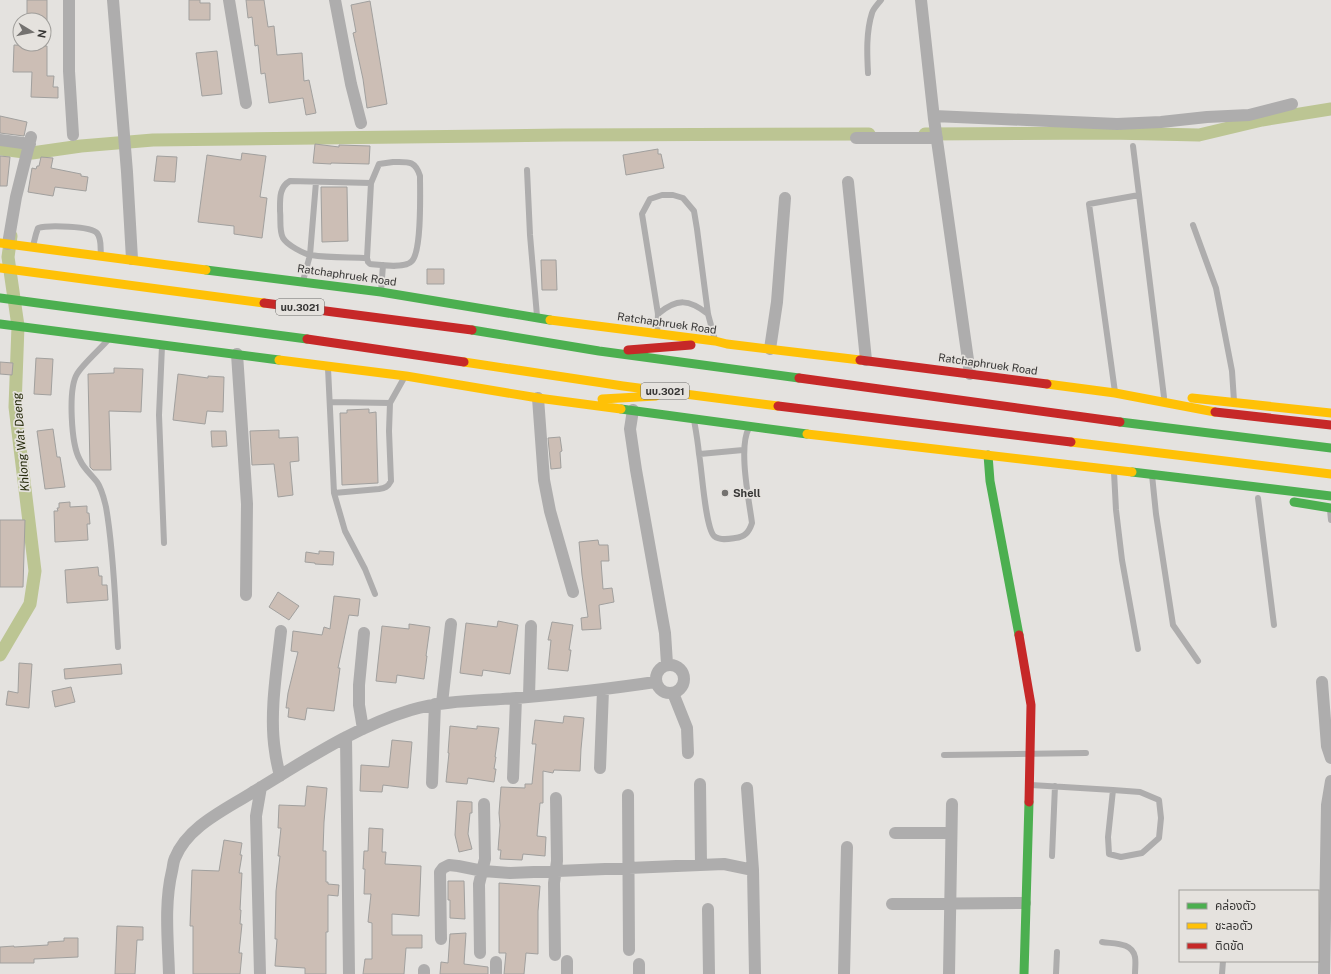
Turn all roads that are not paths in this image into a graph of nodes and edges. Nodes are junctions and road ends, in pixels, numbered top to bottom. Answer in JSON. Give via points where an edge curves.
{"nodes":[{"id":1,"x":69,"y":0,"type":"edge"},
{"id":2,"x":113,"y":0,"type":"edge"},
{"id":3,"x":229,"y":0,"type":"edge"},
{"id":4,"x":335,"y":0,"type":"edge"},
{"id":5,"x":881,"y":0,"type":"edge"},
{"id":6,"x":921,"y":0,"type":"edge"},
{"id":7,"x":868,"y":73,"type":"dead end"},
{"id":8,"x":246,"y":103,"type":"dead end"},
{"id":9,"x":1292,"y":104,"type":"dead end"},
{"id":10,"x":934,"y":117,"type":"junction"},
{"id":11,"x":361,"y":124,"type":"dead end"},
{"id":12,"x":72,"y":135,"type":"dead end"},
{"id":13,"x":856,"y":138,"type":"dead end"},
{"id":14,"x":937,"y":138,"type":"junction"},
{"id":15,"x":0,"y":140,"type":"edge"},
{"id":16,"x":1133,"y":146,"type":"dead end"},
{"id":17,"x":527,"y":170,"type":"dead end"},
{"id":18,"x":316,"y":182,"type":"junction"},
{"id":19,"x":848,"y":182,"type":"dead end"},
{"id":20,"x":371,"y":183,"type":"junction"},
{"id":21,"x":1139,"y":195,"type":"junction"},
{"id":22,"x":785,"y":198,"type":"dead end"},
{"id":23,"x":1193,"y":224,"type":"dead end"},
{"id":24,"x":4,"y":243,"type":"edge"},
{"id":25,"x":33,"y":247,"type":"junction"},
{"id":26,"x":100,"y":255,"type":"junction"},
{"id":27,"x":310,"y":255,"type":"junction"},
{"id":28,"x":367,"y":258,"type":"junction"},
{"id":29,"x":132,"y":259,"type":"junction"},
{"id":30,"x":383,"y":265,"type":"junction"},
{"id":31,"x":0,"y":268,"type":"edge"},
{"id":32,"x":303,"y":282,"type":"junction"},
{"id":33,"x":381,"y":292,"type":"junction"},
{"id":34,"x":0,"y":298,"type":"edge"},
{"id":35,"x":658,"y":314,"type":"junction"},
{"id":36,"x":708,"y":314,"type":"junction"},
{"id":37,"x":537,"y":318,"type":"junction"},
{"id":38,"x":0,"y":324,"type":"edge"},
{"id":39,"x":657,"y":334,"type":"junction"},
{"id":40,"x":111,"y":338,"type":"junction"},
{"id":41,"x":715,"y":341,"type":"junction"},
{"id":42,"x":727,"y":344,"type":"junction"},
{"id":43,"x":162,"y":345,"type":"junction"},
{"id":44,"x":770,"y":349,"type":"junction"},
{"id":45,"x":599,"y":351,"type":"junction"},
{"id":46,"x":237,"y":354,"type":"junction"},
{"id":47,"x":866,"y":360,"type":"junction"},
{"id":48,"x":328,"y":366,"type":"junction"},
{"id":49,"x":970,"y":374,"type":"junction"},
{"id":50,"x":406,"y":376,"type":"junction"},
{"id":51,"x":688,"y":393,"type":"junction"},
{"id":52,"x":1115,"y":393,"type":"junction"},
{"id":53,"x":1132,"y":396,"type":"junction"},
{"id":54,"x":1164,"y":397,"type":"junction"},
{"id":55,"x":538,"y":398,"type":"junction"},
{"id":56,"x":567,"y":401,"type":"junction"},
{"id":57,"x":330,"y":402,"type":"junction"},
{"id":58,"x":1234,"y":402,"type":"junction"},
{"id":59,"x":390,"y":403,"type":"junction"},
{"id":60,"x":633,"y":410,"type":"junction"},
{"id":61,"x":1331,"y":413,"type":"edge"},
{"id":62,"x":694,"y":419,"type":"junction"},
{"id":63,"x":750,"y":426,"type":"junction"},
{"id":64,"x":1331,"y":426,"type":"edge"},
{"id":65,"x":1331,"y":448,"type":"edge"},
{"id":66,"x":743,"y":450,"type":"junction"},
{"id":67,"x":700,"y":454,"type":"junction"},
{"id":68,"x":988,"y":455,"type":"junction"},
{"id":69,"x":1114,"y":471,"type":"junction"},
{"id":70,"x":1331,"y":474,"type":"edge"},
{"id":71,"x":1152,"y":475,"type":"junction"},
{"id":72,"x":1182,"y":478,"type":"junction"},
{"id":73,"x":334,"y":493,"type":"junction"},
{"id":74,"x":1331,"y":496,"type":"edge"},
{"id":75,"x":1262,"y":498,"type":"joint"},
{"id":76,"x":1289,"y":502,"type":"dead end"},
{"id":77,"x":1330,"y":508,"type":"edge"},
{"id":78,"x":1331,"y":520,"type":"edge"},
{"id":79,"x":164,"y":543,"type":"dead end"},
{"id":80,"x":573,"y":592,"type":"dead end"},
{"id":81,"x":375,"y":594,"type":"dead end"},
{"id":82,"x":246,"y":595,"type":"dead end"},
{"id":83,"x":451,"y":624,"type":"dead end"},
{"id":84,"x":1274,"y":625,"type":"dead end"},
{"id":85,"x":531,"y":626,"type":"dead end"},
{"id":86,"x":281,"y":631,"type":"dead end"},
{"id":87,"x":364,"y":633,"type":"dead end"},
{"id":88,"x":118,"y":647,"type":"dead end"},
{"id":89,"x":1138,"y":649,"type":"dead end"},
{"id":90,"x":1198,"y":661,"type":"dead end"},
{"id":91,"x":667,"y":664,"type":"junction"},
{"id":92,"x":655,"y":682,"type":"junction"},
{"id":93,"x":1322,"y":682,"type":"dead end"},
{"id":94,"x":603,"y":690,"type":"junction"},
{"id":95,"x":673,"y":693,"type":"junction"},
{"id":96,"x":529,"y":696,"type":"junction"},
{"id":97,"x":516,"y":698,"type":"junction"},
{"id":98,"x":439,"y":704,"type":"junction"},
{"id":99,"x":363,"y":729,"type":"junction"},
{"id":100,"x":346,"y":737,"type":"junction"},
{"id":101,"x":688,"y":753,"type":"dead end"},
{"id":102,"x":1086,"y":753,"type":"dead end"},
{"id":103,"x":1031,"y":755,"type":"junction"},
{"id":104,"x":944,"y":756,"type":"dead end"},
{"id":105,"x":1331,"y":758,"type":"edge"},
{"id":106,"x":600,"y":768,"type":"dead end"},
{"id":107,"x":280,"y":776,"type":"junction"},
{"id":108,"x":512,"y":778,"type":"dead end"},
{"id":109,"x":1331,"y":781,"type":"edge"},
{"id":110,"x":432,"y":783,"type":"dead end"},
{"id":111,"x":700,"y":784,"type":"dead end"},
{"id":112,"x":1030,"y":785,"type":"junction"},
{"id":113,"x":1055,"y":786,"type":"junction"},
{"id":114,"x":261,"y":788,"type":"junction"},
{"id":115,"x":747,"y":788,"type":"dead end"},
{"id":116,"x":1113,"y":790,"type":"junction"},
{"id":117,"x":628,"y":795,"type":"dead end"},
{"id":118,"x":556,"y":798,"type":"dead end"},
{"id":119,"x":484,"y":804,"type":"dead end"},
{"id":120,"x":952,"y":804,"type":"dead end"},
{"id":121,"x":1329,"y":805,"type":"edge"},
{"id":122,"x":895,"y":833,"type":"dead end"},
{"id":123,"x":951,"y":833,"type":"junction"},
{"id":124,"x":847,"y":847,"type":"dead end"},
{"id":125,"x":1052,"y":856,"type":"dead end"},
{"id":126,"x":701,"y":865,"type":"junction"},
{"id":127,"x":628,"y":868,"type":"junction"},
{"id":128,"x":753,"y":870,"type":"junction"},
{"id":129,"x":556,"y":871,"type":"junction"},
{"id":130,"x":483,"y":872,"type":"junction"},
{"id":131,"x":949,"y":903,"type":"junction"},
{"id":132,"x":1025,"y":903,"type":"junction"},
{"id":133,"x":892,"y":904,"type":"dead end"},
{"id":134,"x":708,"y":909,"type":"dead end"},
{"id":135,"x":441,"y":939,"type":"dead end"},
{"id":136,"x":1102,"y":942,"type":"dead end"},
{"id":137,"x":629,"y":950,"type":"dead end"},
{"id":138,"x":1057,"y":952,"type":"dead end"},
{"id":139,"x":480,"y":954,"type":"dead end"},
{"id":140,"x":555,"y":955,"type":"dead end"},
{"id":141,"x":567,"y":961,"type":"dead end"},
{"id":142,"x":1223,"y":962,"type":"edge"},
{"id":143,"x":169,"y":974,"type":"edge"},
{"id":144,"x":260,"y":974,"type":"edge"},
{"id":145,"x":349,"y":974,"type":"edge"},
{"id":146,"x":567,"y":974,"type":"edge"},
{"id":147,"x":709,"y":974,"type":"edge"},
{"id":148,"x":755,"y":974,"type":"edge"},
{"id":149,"x":844,"y":974,"type":"edge"},
{"id":150,"x":949,"y":974,"type":"edge"},
{"id":151,"x":1024,"y":974,"type":"edge"},
{"id":152,"x":1056,"y":974,"type":"edge"},
{"id":153,"x":1135,"y":974,"type":"edge"},
{"id":154,"x":1222,"y":974,"type":"edge"},
{"id":155,"x":1324,"y":974,"type":"edge"}],
"edges":[{"from":1,"to":12,"type":"street"},
{"from":2,"to":29,"type":"street"},
{"from":3,"to":8,"type":"street"},
{"from":4,"to":11,"type":"street"},
{"from":5,"to":7,"type":"lane","via":[[872,12],[867,50]]},
{"from":6,"to":10,"type":"street"},
{"from":9,"to":10,"type":"street","via":[[1249,115],[1117,124]]},
{"from":10,"to":14,"type":"street"},
{"from":13,"to":14,"type":"street"},
{"from":14,"to":49,"type":"street"},
{"from":15,"to":24,"type":"street","via":[[30,143]]},
{"from":16,"to":21,"type":"lane"},
{"from":17,"to":37,"type":"lane"},
{"from":18,"to":20,"type":"lane"},
{"from":18,"to":27,"type":"lane"},
{"from":18,"to":27,"type":"lane","via":[[290,181],[284,184],[281,192],[283,239]]},
{"from":19,"to":47,"type":"street"},
{"from":20,"to":28,"type":"lane"},
{"from":20,"to":30,"type":"lane","via":[[378,166],[385,163],[409,162],[418,168],[420,176],[418,247],[413,260],[403,266]]},
{"from":21,"to":52,"type":"lane","via":[[1089,204]]},
{"from":21,"to":54,"type":"lane"},
{"from":22,"to":44,"type":"street","via":[[777,302]]},
{"from":23,"to":58,"type":"lane","via":[[1216,288],[1232,371]]},
{"from":24,"to":25,"type":"main road","name":"Ratchaphruek Road","number":"นบ.3021"},
{"from":25,"to":26,"type":"main road","name":"Ratchaphruek Road","number":"นบ.3021"},
{"from":25,"to":26,"type":"lane","via":[[38,228],[42,226],[87,229],[95,230],[98,234]]},
{"from":26,"to":29,"type":"main road","name":"Ratchaphruek Road","number":"นบ.3021"},
{"from":27,"to":28,"type":"lane"},
{"from":27,"to":32,"type":"lane"},
{"from":28,"to":30,"type":"lane","via":[[370,264]]},
{"from":29,"to":32,"type":"main road","name":"Ratchaphruek Road","number":"นบ.3021"},
{"from":30,"to":33,"type":"lane"},
{"from":31,"to":45,"type":"main road","number":"นบ.3021","via":[[464,329]]},
{"from":32,"to":33,"type":"main road","name":"Ratchaphruek Road","number":"นบ.3021"},
{"from":33,"to":37,"type":"main road","name":"Ratchaphruek Road","number":"นบ.3021"},
{"from":34,"to":51,"type":"main road","number":"นบ.3021"},
{"from":35,"to":36,"type":"lane","via":[[666,307],[684,302],[697,306]]},
{"from":35,"to":36,"type":"lane","via":[[642,214],[650,199],[662,195],[683,198],[694,211]]},
{"from":35,"to":39,"type":"lane"},
{"from":36,"to":41,"type":"lane"},
{"from":37,"to":39,"type":"main road","name":"Ratchaphruek Road","number":"นบ.3021"},
{"from":38,"to":40,"type":"main road","number":"นบ.3021"},
{"from":39,"to":41,"type":"main road","name":"Ratchaphruek Road","number":"นบ.3021"},
{"from":40,"to":43,"type":"main road","number":"นบ.3021"},
{"from":40,"to":88,"type":"lane","via":[[77,373],[72,399],[74,446],[86,471],[97,482],[106,507]]},
{"from":41,"to":42,"type":"main road","name":"Ratchaphruek Road","number":"นบ.3021"},
{"from":42,"to":44,"type":"main road","name":"Ratchaphruek Road","number":"นบ.3021"},
{"from":42,"to":45,"type":"main road"},
{"from":43,"to":46,"type":"main road","number":"นบ.3021"},
{"from":43,"to":79,"type":"lane","via":[[159,415]]},
{"from":44,"to":47,"type":"main road","name":"Ratchaphruek Road","number":"นบ.3021"},
{"from":45,"to":65,"type":"main road","number":"นบ.3021"},
{"from":46,"to":48,"type":"main road","number":"นบ.3021"},
{"from":46,"to":82,"type":"street","via":[[247,504]]},
{"from":47,"to":49,"type":"main road","name":"Ratchaphruek Road","number":"นบ.3021"},
{"from":48,"to":50,"type":"main road","number":"นบ.3021"},
{"from":48,"to":57,"type":"lane"},
{"from":49,"to":52,"type":"main road","name":"Ratchaphruek Road","number":"นบ.3021"},
{"from":50,"to":55,"type":"main road","number":"นบ.3021"},
{"from":50,"to":59,"type":"lane"},
{"from":51,"to":56,"type":"main road"},
{"from":51,"to":70,"type":"main road","number":"นบ.3021"},
{"from":52,"to":53,"type":"main road","name":"Ratchaphruek Road","number":"นบ.3021"},
{"from":53,"to":54,"type":"main road"},
{"from":53,"to":64,"type":"main road","name":"Ratchaphruek Road","number":"นบ.3021","via":[[1202,410]]},
{"from":54,"to":58,"type":"main road"},
{"from":55,"to":56,"type":"main road","number":"นบ.3021"},
{"from":55,"to":80,"type":"street","via":[[548,503]]},
{"from":56,"to":60,"type":"main road","number":"นบ.3021"},
{"from":57,"to":59,"type":"lane"},
{"from":57,"to":73,"type":"lane"},
{"from":58,"to":61,"type":"main road"},
{"from":59,"to":73,"type":"lane","via":[[389,486]]},
{"from":60,"to":62,"type":"main road","number":"นบ.3021"},
{"from":60,"to":91,"type":"street","via":[[630,429],[666,633]]},
{"from":62,"to":63,"type":"main road","number":"นบ.3021"},
{"from":62,"to":67,"type":"lane"},
{"from":63,"to":66,"type":"lane"},
{"from":63,"to":68,"type":"main road","number":"นบ.3021"},
{"from":66,"to":67,"type":"lane"},
{"from":66,"to":67,"type":"lane","via":[[752,523],[750,530],[738,538],[719,538],[710,528]]},
{"from":68,"to":69,"type":"main road","number":"นบ.3021"},
{"from":68,"to":103,"type":"main road","via":[[990,481],[1028,682],[1031,705]]},
{"from":69,"to":71,"type":"main road","number":"นบ.3021"},
{"from":69,"to":89,"type":"lane","via":[[1122,560]]},
{"from":71,"to":72,"type":"main road","number":"นบ.3021"},
{"from":71,"to":90,"type":"lane","via":[[1173,625]]},
{"from":72,"to":74,"type":"main road","number":"นบ.3021"},
{"from":72,"to":75,"type":"main road"},
{"from":73,"to":81,"type":"lane","via":[[345,531]]},
{"from":75,"to":84,"type":"lane"},
{"from":76,"to":77,"type":"main road"},
{"from":77,"to":78,"type":"lane"},
{"from":83,"to":98,"type":"street"},
{"from":85,"to":96,"type":"street"},
{"from":86,"to":107,"type":"street","via":[[273,728],[274,751]]},
{"from":87,"to":99,"type":"street","via":[[359,685]]},
{"from":91,"to":92,"type":"street","via":[[658,671]]},
{"from":91,"to":95,"type":"street","via":[[678,666],[684,676],[682,687]]},
{"from":92,"to":94,"type":"street"},
{"from":92,"to":95,"type":"street","via":[[662,691]]},
{"from":93,"to":105,"type":"street","via":[[1327,746]]},
{"from":94,"to":96,"type":"street"},
{"from":94,"to":106,"type":"street"},
{"from":95,"to":101,"type":"street","via":[[687,728]]},
{"from":96,"to":97,"type":"street"},
{"from":97,"to":98,"type":"street"},
{"from":97,"to":108,"type":"street"},
{"from":98,"to":99,"type":"street","via":[[411,710]]},
{"from":98,"to":110,"type":"street"},
{"from":99,"to":100,"type":"street"},
{"from":100,"to":107,"type":"street"},
{"from":100,"to":145,"type":"street"},
{"from":102,"to":103,"type":"lane"},
{"from":103,"to":104,"type":"lane"},
{"from":103,"to":112,"type":"main road"},
{"from":107,"to":114,"type":"street"},
{"from":109,"to":121,"type":"street"},
{"from":111,"to":126,"type":"street"},
{"from":112,"to":113,"type":"lane"},
{"from":112,"to":132,"type":"main road"},
{"from":113,"to":116,"type":"lane"},
{"from":113,"to":125,"type":"lane"},
{"from":114,"to":143,"type":"street","via":[[193,832],[174,858],[167,903]]},
{"from":114,"to":144,"type":"street","via":[[256,816]]},
{"from":115,"to":128,"type":"street"},
{"from":116,"to":116,"type":"lane","via":[[1140,792],[1159,800],[1159,838],[1142,853],[1121,857],[1109,854],[1108,837]]},
{"from":117,"to":127,"type":"street"},
{"from":118,"to":129,"type":"street"},
{"from":119,"to":130,"type":"street"},
{"from":120,"to":123,"type":"street"},
{"from":121,"to":155,"type":"street"},
{"from":122,"to":123,"type":"street"},
{"from":123,"to":131,"type":"street"},
{"from":124,"to":149,"type":"street"},
{"from":126,"to":127,"type":"street"},
{"from":126,"to":128,"type":"street","via":[[724,864]]},
{"from":127,"to":129,"type":"street"},
{"from":127,"to":137,"type":"street"},
{"from":128,"to":148,"type":"street"},
{"from":129,"to":130,"type":"street"},
{"from":129,"to":140,"type":"street"},
{"from":130,"to":135,"type":"street","via":[[458,866],[448,866],[440,872]]},
{"from":130,"to":139,"type":"street","via":[[479,884]]},
{"from":131,"to":132,"type":"street"},
{"from":131,"to":133,"type":"street"},
{"from":131,"to":150,"type":"street"},
{"from":132,"to":151,"type":"main road"},
{"from":134,"to":147,"type":"street"},
{"from":136,"to":153,"type":"lane","via":[[1132,949],[1135,957]]},
{"from":138,"to":152,"type":"lane"},
{"from":141,"to":146,"type":"street"},
{"from":142,"to":154,"type":"lane"}]}
